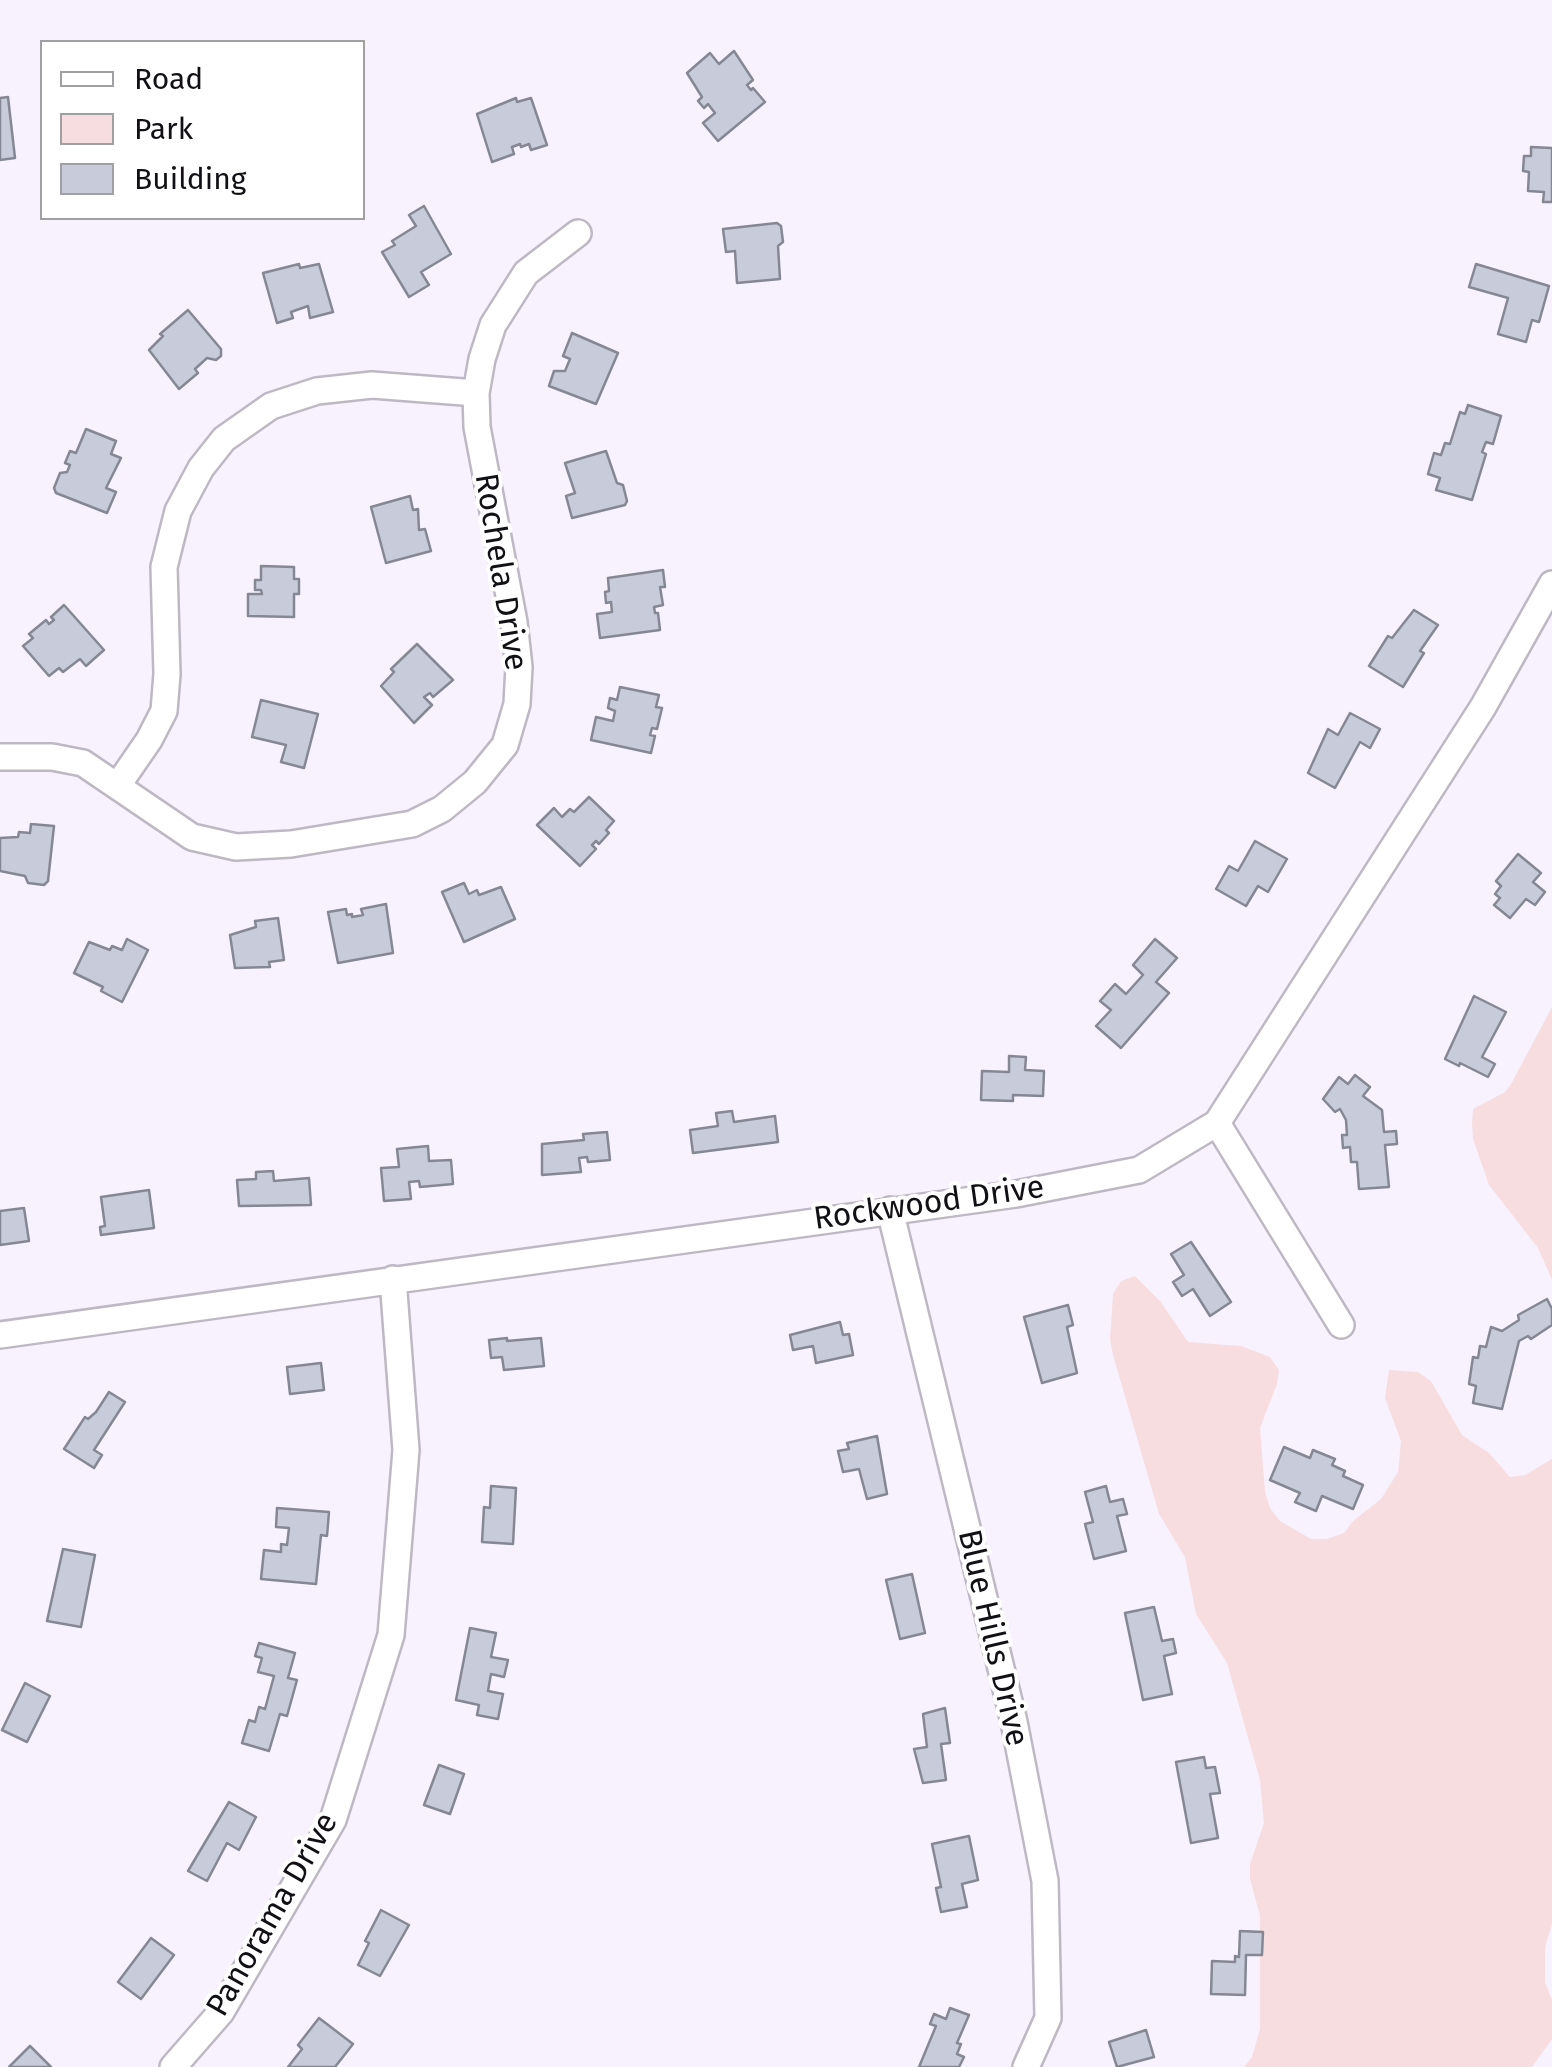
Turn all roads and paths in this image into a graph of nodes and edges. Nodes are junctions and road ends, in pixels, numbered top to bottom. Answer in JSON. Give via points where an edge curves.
{"nodes":[{"id":1,"x":578,"y":233,"type":"dead end"},
{"id":2,"x":476,"y":393,"type":"junction"},
{"id":3,"x":1552,"y":584,"type":"edge"},
{"id":4,"x":0,"y":757,"type":"edge"},
{"id":5,"x":118,"y":785,"type":"junction"},
{"id":6,"x":1216,"y":1123,"type":"junction"},
{"id":7,"x":890,"y":1210,"type":"junction"},
{"id":8,"x":393,"y":1279,"type":"junction"},
{"id":9,"x":1341,"y":1325,"type":"dead end"},
{"id":10,"x":0,"y":1334,"type":"edge"},
{"id":11,"x":173,"y":2067,"type":"edge"},
{"id":12,"x":1026,"y":2067,"type":"edge"}],
"edges":[{"from":1,"to":2,"type":"street","name":"Rochela Drive","via":[[526,273],[509,296],[493,326]]},
{"from":2,"to":5,"type":"street","via":[[372,385],[317,391],[271,406],[224,440],[178,510],[164,567],[164,710]]},
{"from":2,"to":5,"type":"street","name":"Rochela Drive","via":[[519,667],[518,704],[505,745],[475,782],[412,824],[236,847],[192,837]]},
{"from":3,"to":6,"type":"street","name":"Rockwood Drive","via":[[1483,708]]},
{"from":4,"to":5,"type":"street","name":"Rochela Drive","via":[[83,763]]},
{"from":6,"to":7,"type":"street","name":"Rockwood Drive","via":[[1140,1170]]},
{"from":6,"to":9,"type":"street"},
{"from":7,"to":8,"type":"street","name":"Rockwood Drive"},
{"from":7,"to":12,"type":"street","name":"Blue Hills Drive","via":[[1014,1722],[1045,1881],[1048,2018]]},
{"from":8,"to":10,"type":"street","name":"Rockwood Drive"},
{"from":8,"to":11,"type":"street","name":"Panorama Drive","via":[[406,1450],[390,1635],[333,1820],[221,2012]]}]}
